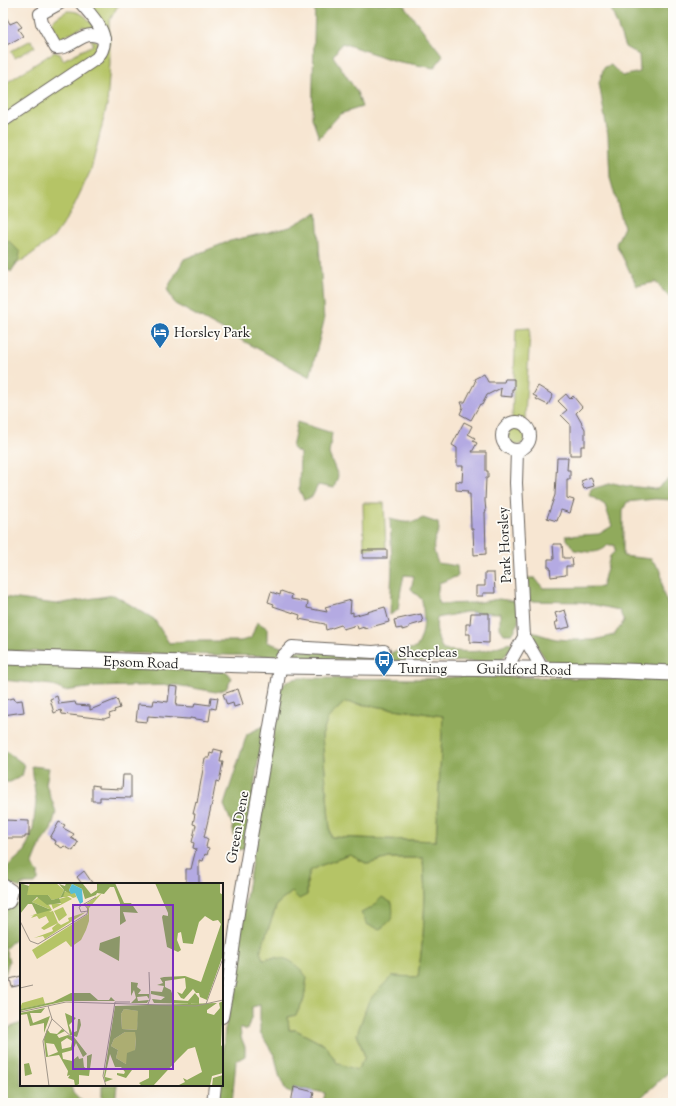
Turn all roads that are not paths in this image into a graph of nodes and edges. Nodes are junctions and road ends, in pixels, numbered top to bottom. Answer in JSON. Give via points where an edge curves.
{"nodes":[{"id":1,"x":60,"y":3,"type":"edge"},
{"id":2,"x":81,"y":3,"type":"edge"},
{"id":3,"x":104,"y":39,"type":"junction"},
{"id":4,"x":3,"y":121,"type":"edge"},
{"id":5,"x":517,"y":450,"type":"dead end"},
{"id":6,"x":524,"y":637,"type":"junction"},
{"id":7,"x":384,"y":651,"type":"dead end"},
{"id":8,"x":3,"y":657,"type":"edge"},
{"id":9,"x":280,"y":666,"type":"junction"},
{"id":10,"x":507,"y":669,"type":"junction"},
{"id":11,"x":541,"y":670,"type":"junction"},
{"id":12,"x":673,"y":673,"type":"edge"},
{"id":13,"x":15,"y":892,"type":"edge"},
{"id":14,"x":3,"y":904,"type":"edge"},
{"id":15,"x":223,"y":1012,"type":"edge"},
{"id":16,"x":216,"y":1086,"type":"edge"},
{"id":17,"x":213,"y":1103,"type":"edge"}],
"edges":[{"from":1,"to":3,"type":"street","via":[[40,14],[42,23],[56,48],[62,49],[89,35]]},
{"from":2,"to":3,"type":"street","via":[[100,27]]},
{"from":3,"to":4,"type":"street","via":[[97,58]]},
{"from":5,"to":6,"type":"street","name":"Park Horsley","via":[[516,483]]},
{"from":6,"to":10,"type":"street"},
{"from":6,"to":11,"type":"street","name":"Park Horsley"},
{"from":7,"to":9,"type":"street","via":[[292,647],[282,657]]},
{"from":8,"to":9,"type":"main road","name":"Epsom Road"},
{"from":9,"to":10,"type":"main road","name":"Guildford Road"},
{"from":9,"to":15,"type":"street","name":"Green Dene"},
{"from":10,"to":11,"type":"main road","name":"Guildford Road"},
{"from":11,"to":12,"type":"main road","name":"Guildford Road"},
{"from":13,"to":14,"type":"street","via":[[9,902]]},
{"from":16,"to":17,"type":"street"}]}
